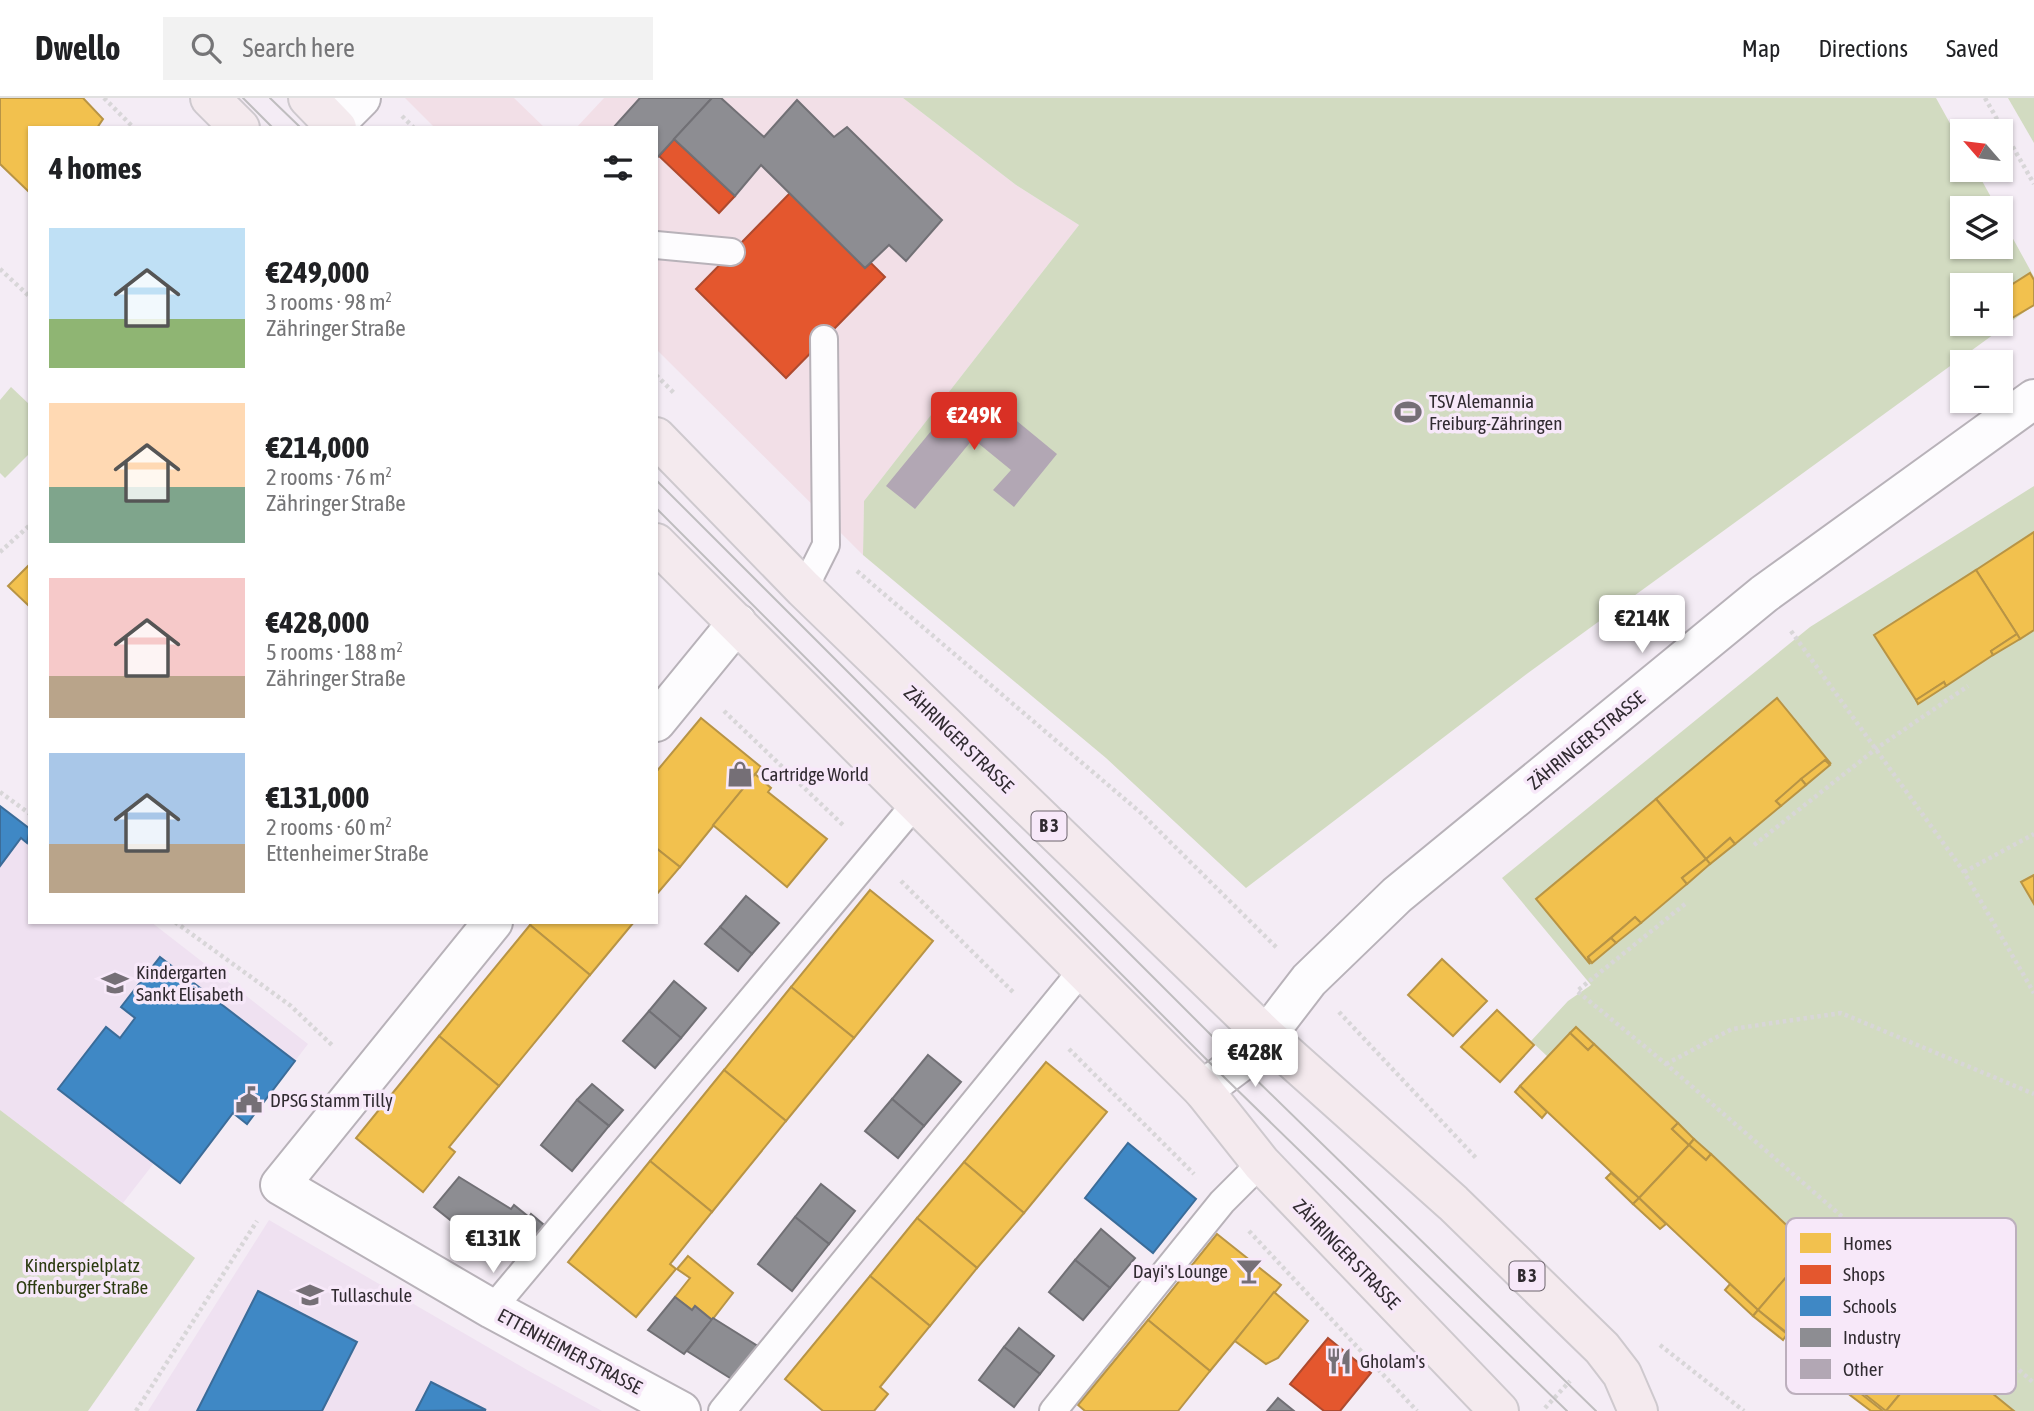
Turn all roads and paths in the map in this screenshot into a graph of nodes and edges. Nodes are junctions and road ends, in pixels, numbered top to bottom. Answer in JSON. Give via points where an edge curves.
{"nodes":[{"id":1,"x":104,"y":98,"type":"edge"},
{"id":2,"x":210,"y":98,"type":"edge"},
{"id":3,"x":308,"y":98,"type":"edge"},
{"id":4,"x":361,"y":98,"type":"edge"},
{"id":5,"x":1985,"y":98,"type":"edge"},
{"id":6,"x":132,"y":126,"type":"edge"},
{"id":7,"x":238,"y":126,"type":"edge"},
{"id":8,"x":336,"y":126,"type":"edge"},
{"id":9,"x":2034,"y":184,"type":"edge"},
{"id":10,"x":658,"y":245,"type":"edge"},
{"id":11,"x":731,"y":252,"type":"dead end"},
{"id":12,"x":0,"y":268,"type":"edge"},
{"id":13,"x":28,"y":296,"type":"edge"},
{"id":14,"x":824,"y":339,"type":"dead end"},
{"id":15,"x":658,"y":377,"type":"edge"},
{"id":16,"x":2034,"y":399,"type":"edge"},
{"id":17,"x":685,"y":403,"type":"dead end"},
{"id":18,"x":658,"y":438,"type":"edge"},
{"id":19,"x":28,"y":527,"type":"edge"},
{"id":20,"x":658,"y":545,"type":"edge"},
{"id":21,"x":826,"y":545,"type":"junction"},
{"id":22,"x":0,"y":552,"type":"edge"},
{"id":23,"x":804,"y":589,"type":"junction"},
{"id":24,"x":1764,"y":594,"type":"junction"},
{"id":25,"x":737,"y":623,"type":"junction"},
{"id":26,"x":691,"y":680,"type":"junction"},
{"id":27,"x":1968,"y":686,"type":"dead end"},
{"id":28,"x":658,"y":720,"type":"edge"},
{"id":29,"x":1877,"y":748,"type":"junction"},
{"id":30,"x":0,"y":792,"type":"edge"},
{"id":31,"x":916,"y":803,"type":"junction"},
{"id":32,"x":28,"y":813,"type":"edge"},
{"id":33,"x":2034,"y":834,"type":"edge"},
{"id":34,"x":1754,"y":845,"type":"dead end"},
{"id":35,"x":872,"y":852,"type":"junction"},
{"id":36,"x":1964,"y":872,"type":"junction"},
{"id":37,"x":1685,"y":904,"type":"dead end"},
{"id":38,"x":178,"y":924,"type":"edge"},
{"id":39,"x":491,"y":924,"type":"edge"},
{"id":40,"x":1083,"y":970,"type":"junction"},
{"id":41,"x":1309,"y":980,"type":"junction"},
{"id":42,"x":2034,"y":993,"type":"edge"},
{"id":43,"x":1041,"y":1021,"type":"junction"},
{"id":44,"x":1266,"y":1036,"type":"junction"},
{"id":45,"x":1666,"y":1064,"type":"junction"},
{"id":46,"x":367,"y":1078,"type":"junction"},
{"id":47,"x":1203,"y":1090,"type":"junction"},
{"id":48,"x":2034,"y":1094,"type":"edge"},
{"id":49,"x":1478,"y":1160,"type":"dead end"},
{"id":50,"x":1261,"y":1163,"type":"junction"},
{"id":51,"x":280,"y":1185,"type":"junction"},
{"id":52,"x":1222,"y":1202,"type":"junction"},
{"id":53,"x":1844,"y":1218,"type":"edge"},
{"id":54,"x":492,"y":1309,"type":"junction"},
{"id":55,"x":1649,"y":1336,"type":"dead end"},
{"id":56,"x":2016,"y":1367,"type":"edge"},
{"id":57,"x":2034,"y":1383,"type":"edge"},
{"id":58,"x":1637,"y":1410,"type":"edge"},
{"id":59,"x":136,"y":1411,"type":"edge"},
{"id":60,"x":681,"y":1411,"type":"edge"},
{"id":61,"x":722,"y":1411,"type":"edge"},
{"id":62,"x":1053,"y":1411,"type":"edge"},
{"id":63,"x":1417,"y":1411,"type":"edge"},
{"id":64,"x":1499,"y":1411,"type":"edge"},
{"id":65,"x":1744,"y":1411,"type":"edge"}],
"edges":[{"from":1,"to":6,"type":"path"},
{"from":2,"to":7,"type":"main road"},
{"from":3,"to":8,"type":"main road"},
{"from":4,"to":8,"type":"street"},
{"from":5,"to":9,"type":"path"},
{"from":10,"to":11,"type":"lane"},
{"from":12,"to":13,"type":"path"},
{"from":14,"to":21,"type":"lane"},
{"from":15,"to":17,"type":"path"},
{"from":16,"to":24,"type":"street","name":"ZÄHRINGER STRASSE"},
{"from":18,"to":23,"type":"main road","name":"ZÄHRINGER STRASSE","number":"B 3"},
{"from":19,"to":22,"type":"path"},
{"from":20,"to":25,"type":"main road","name":"ZÄHRINGER STRASSE"},
{"from":21,"to":23,"type":"lane"},
{"from":21,"to":41,"type":"path","via":[[1141,813]]},
{"from":23,"to":44,"type":"main road","name":"ZÄHRINGER STRASSE","number":"B 3"},
{"from":24,"to":29,"type":"path"},
{"from":24,"to":41,"type":"street","name":"ZÄHRINGER STRASSE","via":[[1397,895]]},
{"from":25,"to":26,"type":"street"},
{"from":25,"to":31,"type":"main road","name":"ZÄHRINGER STRASSE"},
{"from":26,"to":28,"type":"street"},
{"from":26,"to":35,"type":"path"},
{"from":27,"to":29,"type":"path"},
{"from":29,"to":34,"type":"path"},
{"from":29,"to":36,"type":"path"},
{"from":30,"to":32,"type":"path"},
{"from":31,"to":35,"type":"lane"},
{"from":31,"to":40,"type":"main road","name":"ZÄHRINGER STRASSE"},
{"from":33,"to":36,"type":"path"},
{"from":35,"to":43,"type":"path"},
{"from":35,"to":54,"type":"lane"},
{"from":36,"to":42,"type":"path"},
{"from":37,"to":45,"type":"path","via":[[1577,991]]},
{"from":38,"to":46,"type":"path","via":[[290,1006]]},
{"from":39,"to":46,"type":"street"},
{"from":40,"to":43,"type":"lane"},
{"from":40,"to":47,"type":"main road","name":"ZÄHRINGER STRASSE"},
{"from":41,"to":44,"type":"street","name":"ZÄHRINGER STRASSE"},
{"from":41,"to":49,"type":"path"},
{"from":43,"to":52,"type":"path"},
{"from":43,"to":61,"type":"lane"},
{"from":44,"to":47,"type":"street","name":"ZÄHRINGER STRASSE","via":[[1224,1077]]},
{"from":44,"to":58,"type":"main road","name":"ZÄHRINGER STRASSE","number":"B 3","via":[[1453,1203],[1602,1348],[1622,1374]]},
{"from":45,"to":48,"type":"path","via":[[1731,1029],[1841,1013]]},
{"from":45,"to":53,"type":"path"},
{"from":46,"to":51,"type":"street"},
{"from":47,"to":50,"type":"main road","name":"ZÄHRINGER STRASSE"},
{"from":50,"to":52,"type":"lane"},
{"from":50,"to":64,"type":"main road","name":"ZÄHRINGER STRASSE"},
{"from":51,"to":54,"type":"street","name":"ETTENHEIMER STRASSE"},
{"from":51,"to":59,"type":"path"},
{"from":52,"to":62,"type":"lane"},
{"from":52,"to":63,"type":"path"},
{"from":54,"to":60,"type":"street","name":"ETTENHEIMER STRASSE"},
{"from":55,"to":65,"type":"path"},
{"from":56,"to":57,"type":"path"}]}
